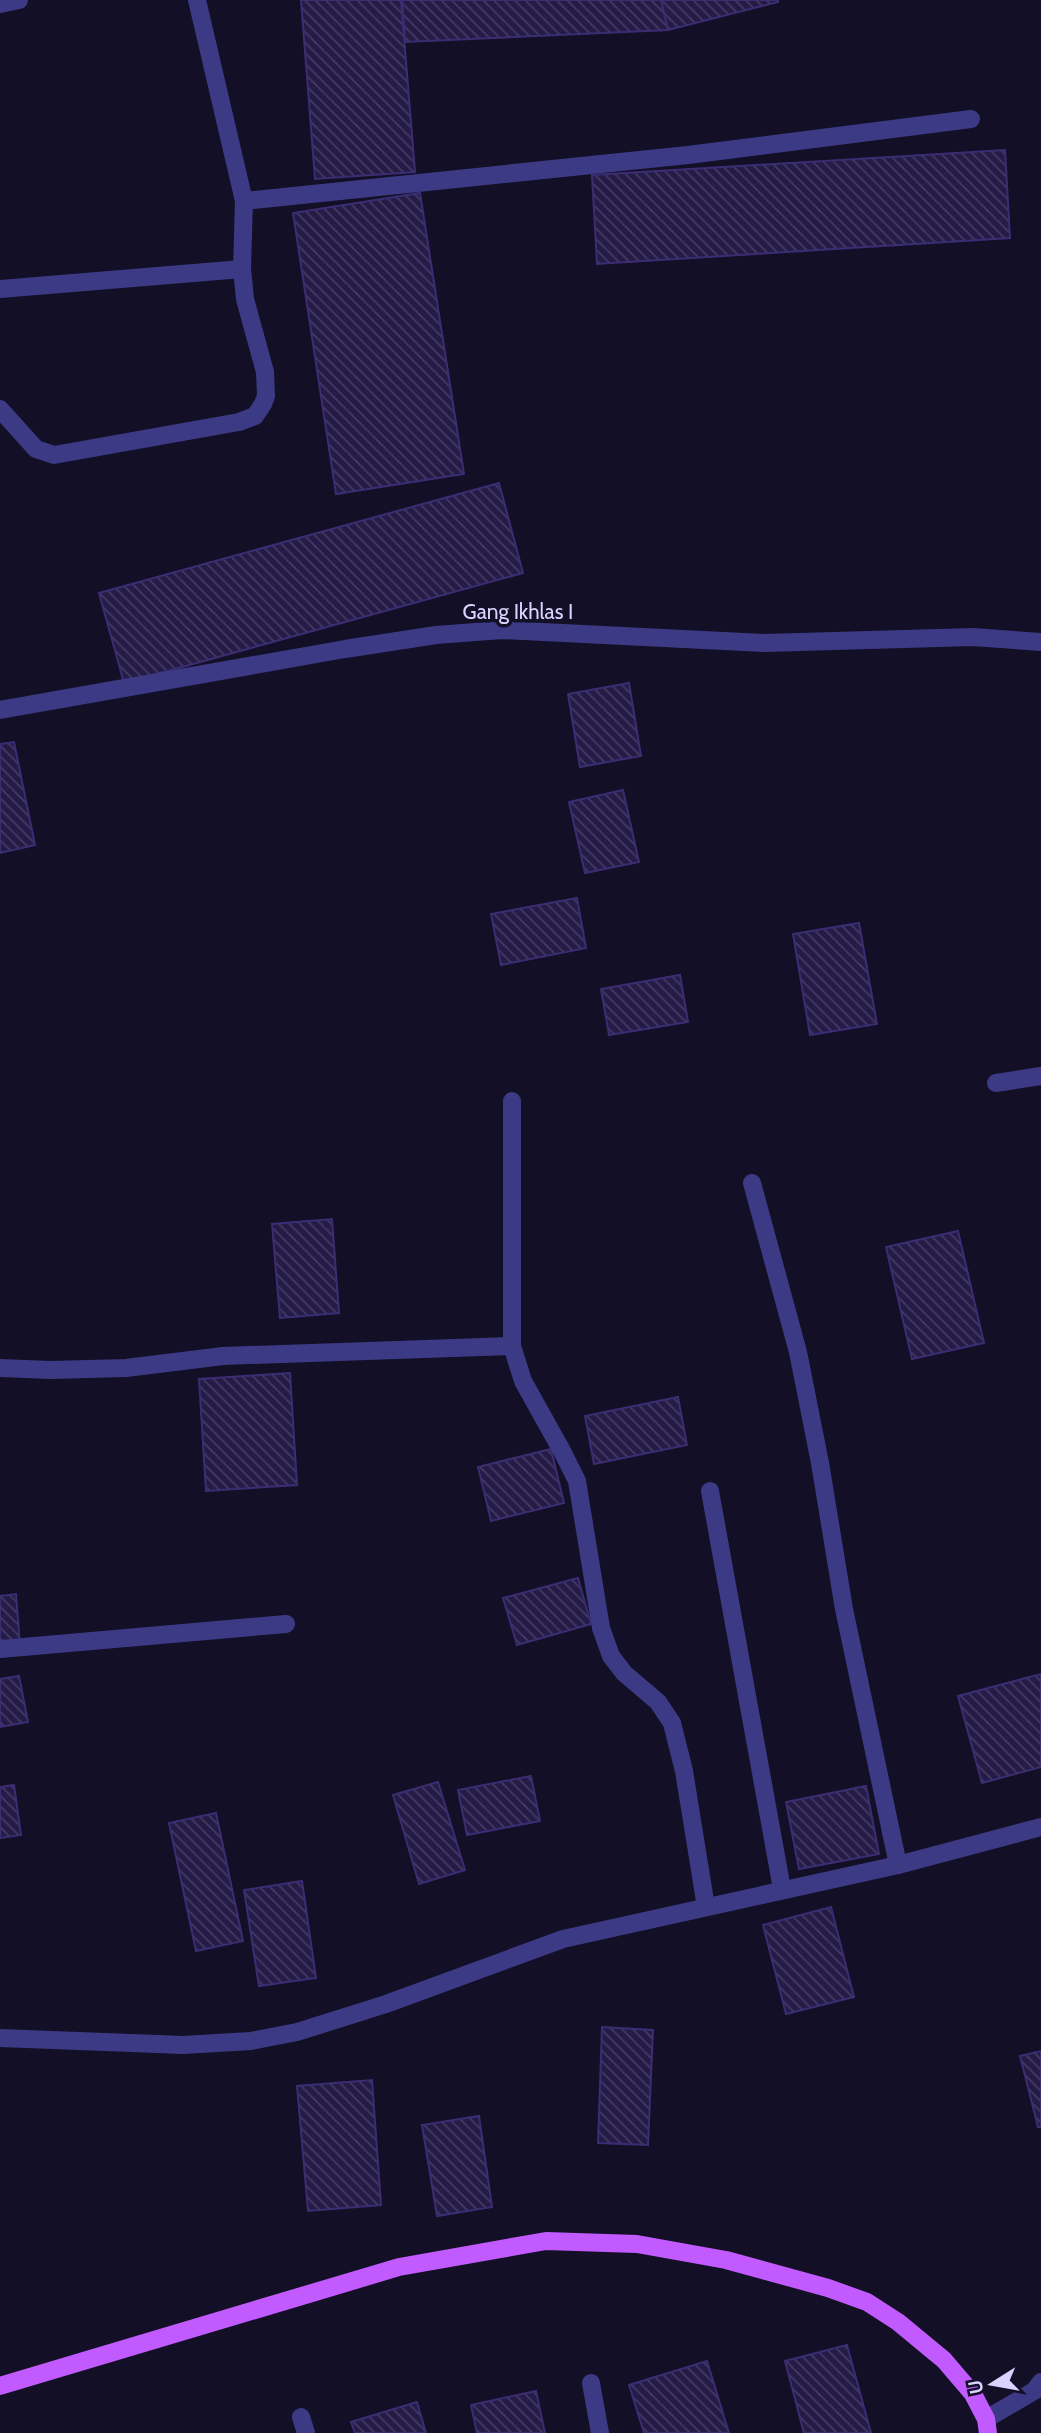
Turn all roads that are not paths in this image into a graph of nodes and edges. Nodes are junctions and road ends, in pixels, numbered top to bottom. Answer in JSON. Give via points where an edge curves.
{"nodes":[{"id":1,"x":19,"y":0,"type":"edge"},
{"id":2,"x":197,"y":0,"type":"edge"},
{"id":3,"x":0,"y":4,"type":"edge"},
{"id":4,"x":971,"y":119,"type":"dead end"},
{"id":5,"x":244,"y":201,"type":"junction"},
{"id":6,"x":242,"y":269,"type":"junction"},
{"id":7,"x":0,"y":289,"type":"edge"},
{"id":8,"x":0,"y":409,"type":"edge"},
{"id":9,"x":1041,"y":642,"type":"edge"},
{"id":10,"x":0,"y":710,"type":"edge"},
{"id":11,"x":1041,"y":1076,"type":"edge"},
{"id":12,"x":996,"y":1083,"type":"dead end"},
{"id":13,"x":512,"y":1101,"type":"dead end"},
{"id":14,"x":752,"y":1183,"type":"dead end"},
{"id":15,"x":512,"y":1346,"type":"junction"},
{"id":16,"x":0,"y":1368,"type":"edge"},
{"id":17,"x":710,"y":1491,"type":"dead end"},
{"id":18,"x":286,"y":1624,"type":"dead end"},
{"id":19,"x":0,"y":1649,"type":"edge"},
{"id":20,"x":1041,"y":1827,"type":"edge"},
{"id":21,"x":898,"y":1865,"type":"junction"},
{"id":22,"x":782,"y":1889,"type":"junction"},
{"id":23,"x":706,"y":1907,"type":"junction"},
{"id":24,"x":0,"y":2038,"type":"edge"},
{"id":25,"x":1041,"y":2382,"type":"edge"},
{"id":26,"x":591,"y":2383,"type":"dead end"},
{"id":27,"x":0,"y":2386,"type":"edge"},
{"id":28,"x":987,"y":2426,"type":"edge"},
{"id":29,"x":600,"y":2433,"type":"edge"}],
"edges":[{"from":1,"to":3,"type":"street"},
{"from":2,"to":5,"type":"street"},
{"from":4,"to":5,"type":"street","via":[[688,155]]},
{"from":5,"to":6,"type":"street"},
{"from":6,"to":7,"type":"street"},
{"from":6,"to":8,"type":"street","via":[[264,372],[266,396],[255,416],[54,455],[36,449]]},
{"from":9,"to":10,"type":"street","name":"Gang Ikhlas I","via":[[974,637],[765,643],[502,630],[345,649]]},
{"from":11,"to":12,"type":"street"},
{"from":13,"to":15,"type":"street"},
{"from":14,"to":21,"type":"street","via":[[798,1352],[844,1609]]},
{"from":15,"to":16,"type":"street","via":[[223,1356],[89,1369]]},
{"from":15,"to":23,"type":"street","via":[[523,1381],[577,1481],[601,1628],[611,1656],[658,1702],[672,1723]]},
{"from":17,"to":22,"type":"street"},
{"from":18,"to":19,"type":"street"},
{"from":20,"to":21,"type":"street"},
{"from":21,"to":22,"type":"street"},
{"from":22,"to":23,"type":"street"},
{"from":23,"to":24,"type":"street","via":[[563,1939],[386,2004],[251,2041],[183,2045]]},
{"from":25,"to":28,"type":"street"},
{"from":26,"to":29,"type":"street"},
{"from":27,"to":28,"type":"main road","via":[[399,2267],[546,2241],[637,2244],[726,2260],[867,2302],[944,2360],[973,2394]]}]}
